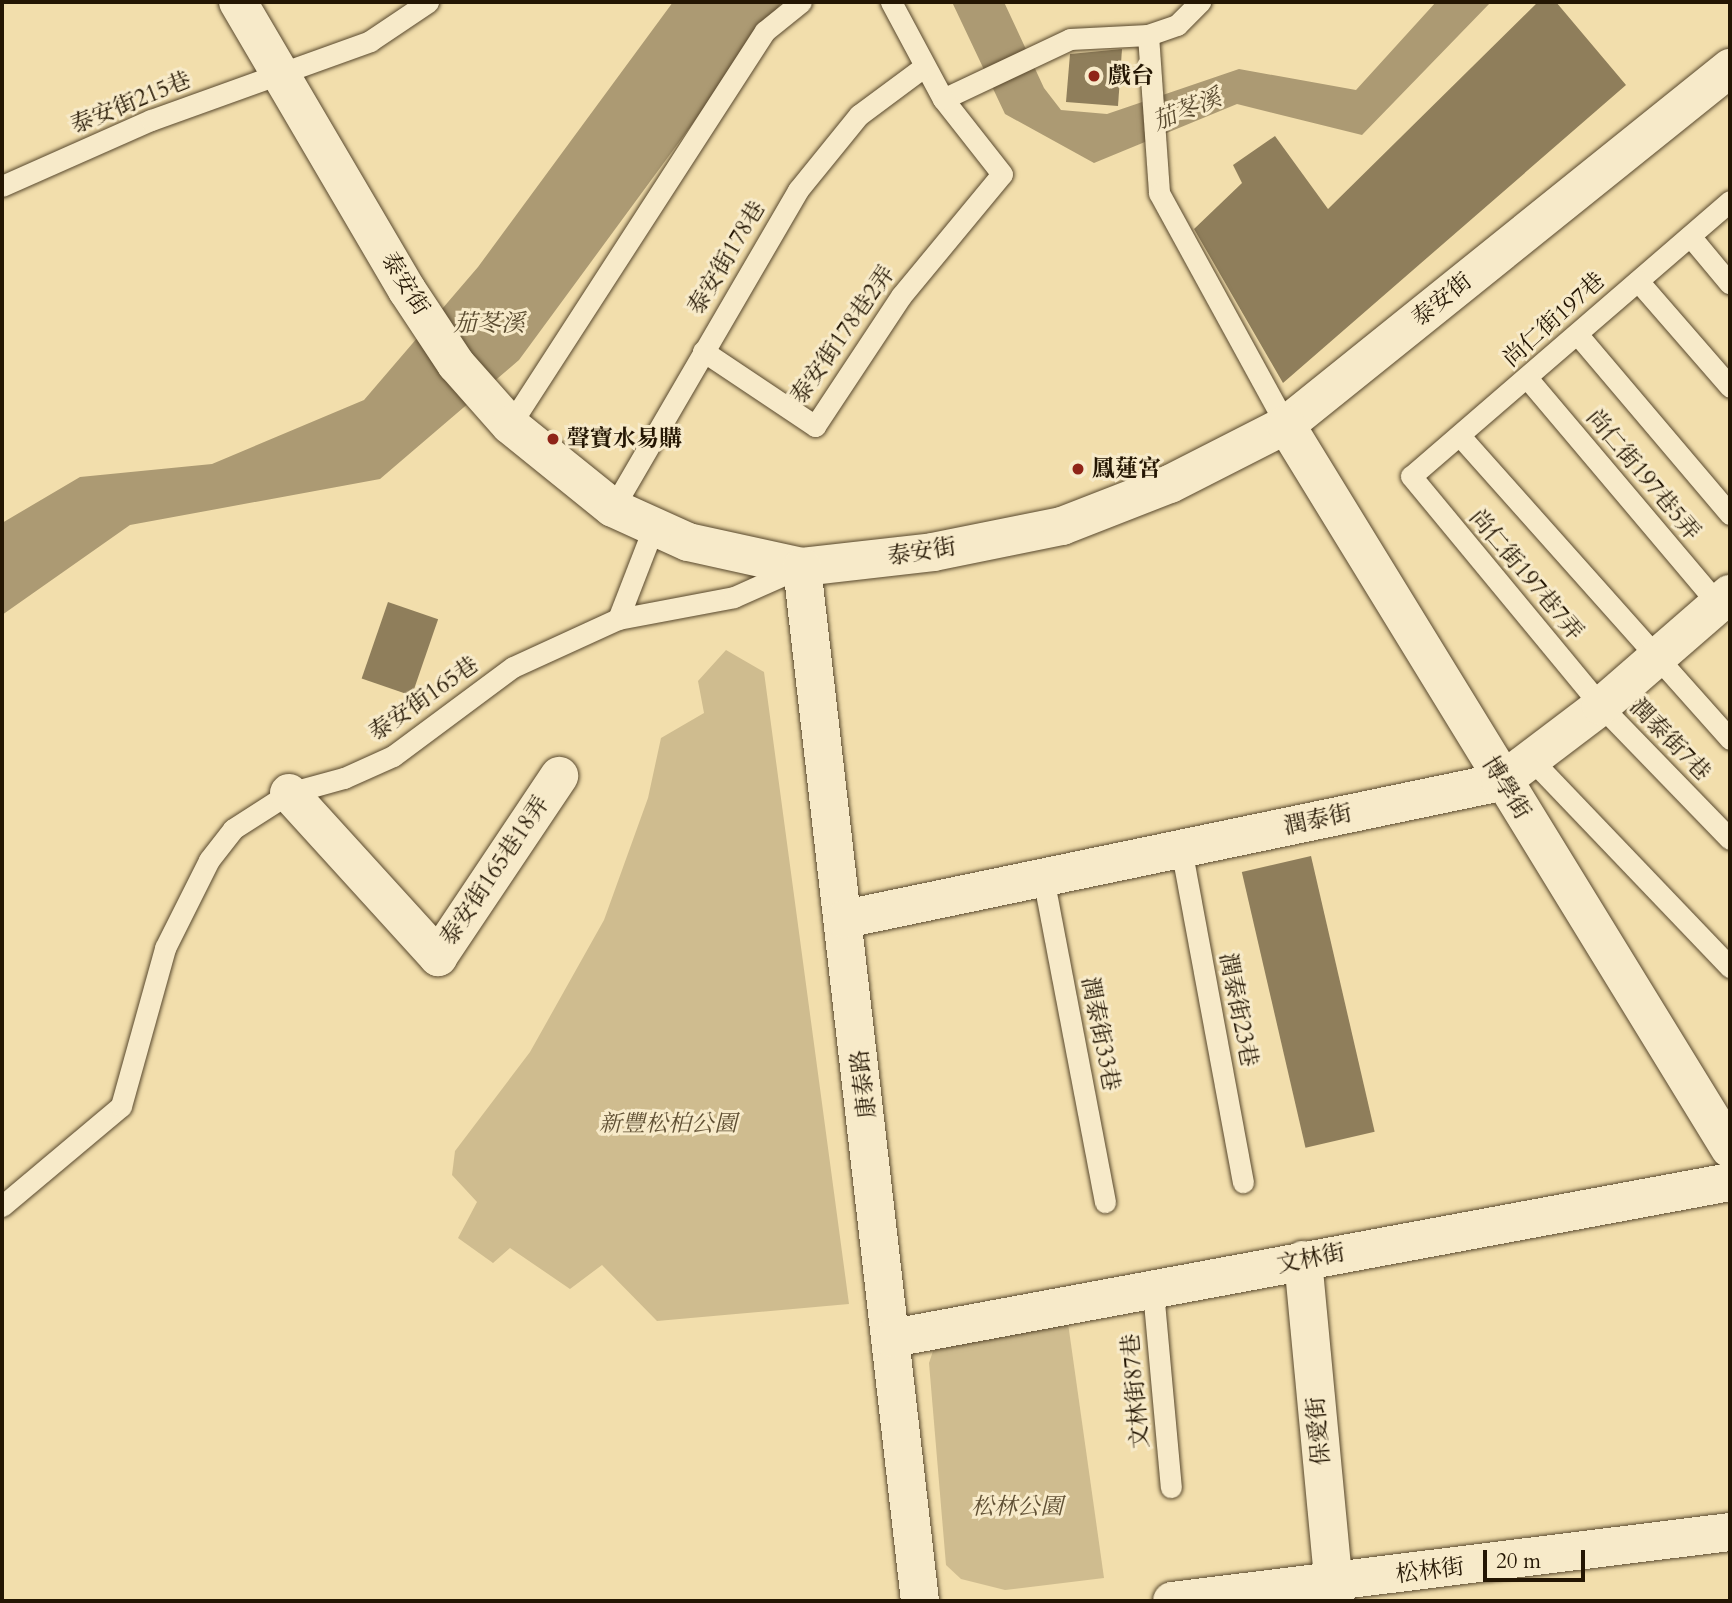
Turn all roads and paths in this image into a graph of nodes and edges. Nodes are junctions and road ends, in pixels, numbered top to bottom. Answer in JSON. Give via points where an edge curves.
{"nodes":[{"id":1,"x":238,"y":2,"type":"edge"},
{"id":2,"x":428,"y":2,"type":"edge"},
{"id":3,"x":801,"y":2,"type":"edge"},
{"id":4,"x":891,"y":2,"type":"edge"},
{"id":5,"x":1200,"y":2,"type":"edge"},
{"id":6,"x":1148,"y":35,"type":"junction"},
{"id":7,"x":925,"y":66,"type":"junction"},
{"id":8,"x":1730,"y":68,"type":"edge"},
{"id":9,"x":283,"y":77,"type":"junction"},
{"id":10,"x":943,"y":99,"type":"junction"},
{"id":11,"x":2,"y":186,"type":"edge"},
{"id":12,"x":1730,"y":201,"type":"edge"},
{"id":13,"x":1690,"y":236,"type":"junction"},
{"id":14,"x":1637,"y":281,"type":"junction"},
{"id":15,"x":1730,"y":284,"type":"edge"},
{"id":16,"x":1578,"y":335,"type":"junction"},
{"id":17,"x":703,"y":351,"type":"junction"},
{"id":18,"x":1528,"y":379,"type":"junction"},
{"id":19,"x":1730,"y":387,"type":"edge"},
{"id":20,"x":510,"y":425,"type":"junction"},
{"id":21,"x":1286,"y":425,"type":"junction"},
{"id":22,"x":1460,"y":436,"type":"junction"},
{"id":23,"x":1411,"y":476,"type":"joint"},
{"id":24,"x":614,"y":508,"type":"junction"},
{"id":25,"x":1730,"y":514,"type":"edge"},
{"id":26,"x":654,"y":526,"type":"junction"},
{"id":27,"x":802,"y":567,"type":"junction"},
{"id":28,"x":1726,"y":605,"type":"edge"},
{"id":29,"x":618,"y":619,"type":"junction"},
{"id":30,"x":1656,"y":656,"type":"junction"},
{"id":31,"x":1601,"y":706,"type":"junction"},
{"id":32,"x":1730,"y":739,"type":"edge"},
{"id":33,"x":1516,"y":770,"type":"junction"},
{"id":34,"x":559,"y":776,"type":"dead end"},
{"id":35,"x":289,"y":793,"type":"junction"},
{"id":36,"x":1730,"y":839,"type":"edge"},
{"id":37,"x":1181,"y":848,"type":"junction"},
{"id":38,"x":1043,"y":877,"type":"junction"},
{"id":39,"x":845,"y":919,"type":"junction"},
{"id":40,"x":1730,"y":967,"type":"edge"},
{"id":41,"x":1730,"y":1149,"type":"edge"},
{"id":42,"x":1243,"y":1182,"type":"dead end"},
{"id":43,"x":1730,"y":1182,"type":"edge"},
{"id":44,"x":1105,"y":1202,"type":"dead end"},
{"id":45,"x":2,"y":1206,"type":"edge"},
{"id":46,"x":1303,"y":1260,"type":"junction"},
{"id":47,"x":1153,"y":1291,"type":"junction"},
{"id":48,"x":892,"y":1338,"type":"junction"},
{"id":49,"x":1171,"y":1487,"type":"dead end"},
{"id":50,"x":1730,"y":1532,"type":"edge"},
{"id":51,"x":1334,"y":1592,"type":"edge"},
{"id":52,"x":920,"y":1601,"type":"edge"},
{"id":53,"x":1172,"y":1601,"type":"edge"}],
"edges":[{"from":1,"to":9,"type":"street","name":"泰安街"},
{"from":2,"to":9,"type":"lane","name":"泰安街215巷","via":[[370,41]]},
{"from":3,"to":20,"type":"lane","via":[[765,31]]},
{"from":4,"to":7,"type":"lane"},
{"from":5,"to":6,"type":"lane","via":[[1177,25]]},
{"from":6,"to":10,"type":"lane","via":[[1070,39]]},
{"from":6,"to":21,"type":"lane","via":[[1159,193]]},
{"from":7,"to":10,"type":"lane"},
{"from":7,"to":17,"type":"lane","name":"泰安街178巷","via":[[859,115],[798,190]]},
{"from":8,"to":21,"type":"street","name":"泰安街"},
{"from":9,"to":11,"type":"lane","name":"泰安街215巷","via":[[151,120]]},
{"from":9,"to":20,"type":"street","name":"泰安街","via":[[407,290],[456,364]]},
{"from":10,"to":17,"type":"lane","name":"泰安街178巷2弄","via":[[1002,174],[901,296],[815,426]]},
{"from":12,"to":13,"type":"lane","name":"尚仁街197巷"},
{"from":13,"to":14,"type":"lane","name":"尚仁街197巷"},
{"from":13,"to":15,"type":"lane"},
{"from":14,"to":16,"type":"lane","name":"尚仁街197巷"},
{"from":14,"to":19,"type":"lane"},
{"from":16,"to":18,"type":"lane","name":"尚仁街197巷"},
{"from":16,"to":25,"type":"lane"},
{"from":17,"to":24,"type":"lane","name":"泰安街178巷"},
{"from":18,"to":22,"type":"lane","name":"尚仁街197巷"},
{"from":18,"to":28,"type":"lane","name":"尚仁街197巷5弄"},
{"from":20,"to":24,"type":"street","name":"泰安街"},
{"from":21,"to":27,"type":"street","name":"泰安街","via":[[1170,484],[1062,526],[933,552]]},
{"from":21,"to":33,"type":"street","name":"博學街"},
{"from":22,"to":23,"type":"lane","name":"尚仁街197巷"},
{"from":22,"to":30,"type":"lane"},
{"from":23,"to":31,"type":"lane","name":"尚仁街197巷7弄"},
{"from":24,"to":26,"type":"street","name":"泰安街"},
{"from":26,"to":27,"type":"street","name":"泰安街","via":[[688,542]]},
{"from":26,"to":29,"type":"lane"},
{"from":27,"to":29,"type":"lane","name":"泰安街165巷","via":[[734,597]]},
{"from":27,"to":39,"type":"street","name":"康泰路"},
{"from":28,"to":30,"type":"street","name":"潤泰街"},
{"from":29,"to":35,"type":"lane","name":"泰安街165巷","via":[[513,667],[393,756],[345,778]]},
{"from":30,"to":31,"type":"street","name":"潤泰街"},
{"from":30,"to":32,"type":"lane"},
{"from":31,"to":33,"type":"street","name":"潤泰街"},
{"from":31,"to":36,"type":"lane","name":"潤泰街7巷"},
{"from":33,"to":37,"type":"street","name":"潤泰街"},
{"from":33,"to":40,"type":"lane"},
{"from":33,"to":41,"type":"street","name":"博學街"},
{"from":34,"to":35,"type":"street","name":"泰安街165巷18弄","via":[[438,957]]},
{"from":35,"to":45,"type":"lane","name":"泰安街165巷","via":[[233,829],[209,860],[165,948],[121,1107]]},
{"from":37,"to":38,"type":"street","name":"潤泰街"},
{"from":37,"to":42,"type":"lane","name":"潤泰街23巷"},
{"from":38,"to":39,"type":"street","name":"潤泰街"},
{"from":38,"to":44,"type":"lane","name":"潤泰街33巷"},
{"from":39,"to":48,"type":"street","name":"康泰路"},
{"from":43,"to":46,"type":"street","name":"文林街"},
{"from":46,"to":47,"type":"street","name":"文林街"},
{"from":46,"to":51,"type":"street","name":"保愛街"},
{"from":47,"to":48,"type":"street","name":"文林街"},
{"from":47,"to":49,"type":"lane","name":"文林街87巷"},
{"from":48,"to":52,"type":"street","name":"康泰路"},
{"from":50,"to":51,"type":"street","name":"松林街"},
{"from":51,"to":53,"type":"street","name":"松林街"}]}
